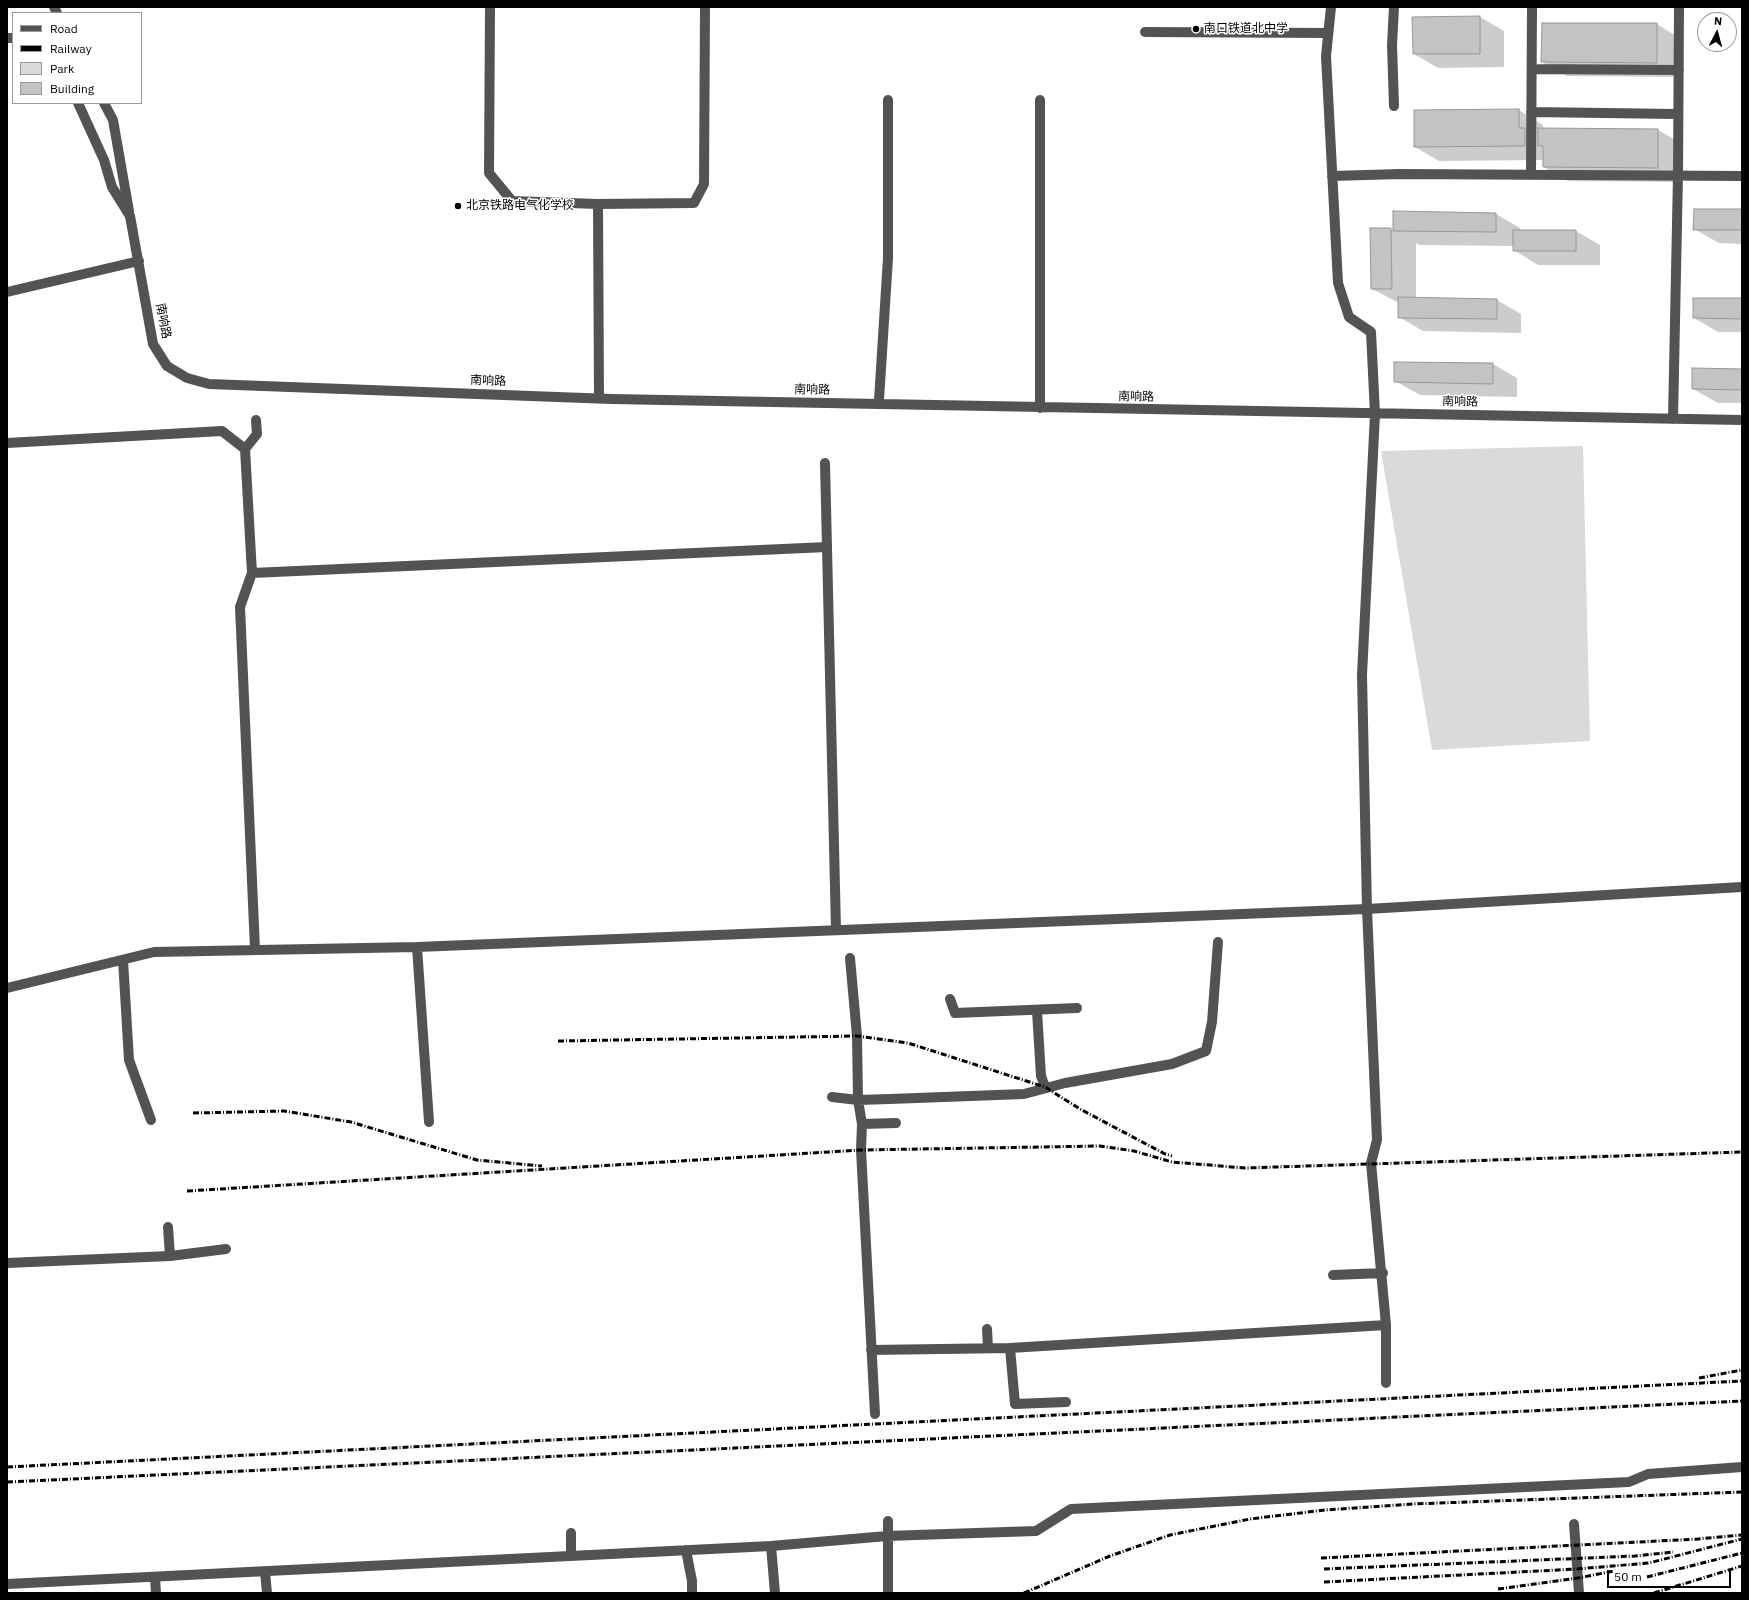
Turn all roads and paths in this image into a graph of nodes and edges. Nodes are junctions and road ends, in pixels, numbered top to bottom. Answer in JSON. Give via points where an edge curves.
{"nodes":[{"id":1,"x":490,"y":7,"type":"edge"},
{"id":2,"x":704,"y":7,"type":"edge"},
{"id":3,"x":1331,"y":7,"type":"edge"},
{"id":4,"x":1394,"y":7,"type":"edge"},
{"id":5,"x":1532,"y":7,"type":"edge"},
{"id":6,"x":1679,"y":7,"type":"edge"},
{"id":7,"x":1145,"y":32,"type":"dead end"},
{"id":8,"x":1328,"y":33,"type":"junction"},
{"id":9,"x":1532,"y":69,"type":"junction"},
{"id":10,"x":1679,"y":70,"type":"junction"},
{"id":11,"x":888,"y":100,"type":"dead end"},
{"id":12,"x":1040,"y":100,"type":"dead end"},
{"id":13,"x":78,"y":104,"type":"edge"},
{"id":14,"x":105,"y":104,"type":"edge"},
{"id":15,"x":1394,"y":106,"type":"dead end"},
{"id":16,"x":1531,"y":112,"type":"junction"},
{"id":17,"x":1678,"y":114,"type":"junction"},
{"id":18,"x":1531,"y":174,"type":"junction"},
{"id":19,"x":1678,"y":175,"type":"junction"},
{"id":20,"x":1332,"y":176,"type":"junction"},
{"id":21,"x":1742,"y":176,"type":"edge"},
{"id":22,"x":598,"y":204,"type":"junction"},
{"id":23,"x":130,"y":216,"type":"junction"},
{"id":24,"x":139,"y":261,"type":"junction"},
{"id":25,"x":7,"y":292,"type":"edge"},
{"id":26,"x":598,"y":398,"type":"junction"},
{"id":27,"x":879,"y":400,"type":"dead end"},
{"id":28,"x":1040,"y":408,"type":"junction"},
{"id":29,"x":1375,"y":414,"type":"junction"},
{"id":30,"x":1673,"y":419,"type":"junction"},
{"id":31,"x":256,"y":420,"type":"dead end"},
{"id":32,"x":1742,"y":420,"type":"edge"},
{"id":33,"x":7,"y":443,"type":"edge"},
{"id":34,"x":246,"y":449,"type":"junction"},
{"id":35,"x":824,"y":463,"type":"dead end"},
{"id":36,"x":827,"y":547,"type":"junction"},
{"id":37,"x":252,"y":573,"type":"junction"},
{"id":38,"x":1742,"y":887,"type":"edge"},
{"id":39,"x":1367,"y":909,"type":"junction"},
{"id":40,"x":836,"y":930,"type":"junction"},
{"id":41,"x":1218,"y":942,"type":"dead end"},
{"id":42,"x":418,"y":946,"type":"junction"},
{"id":43,"x":256,"y":949,"type":"junction"},
{"id":44,"x":850,"y":958,"type":"dead end"},
{"id":45,"x":123,"y":960,"type":"junction"},
{"id":46,"x":7,"y":988,"type":"edge"},
{"id":47,"x":950,"y":999,"type":"dead end"},
{"id":48,"x":1077,"y":1008,"type":"dead end"},
{"id":49,"x":1037,"y":1010,"type":"junction"},
{"id":50,"x":1045,"y":1087,"type":"junction"},
{"id":51,"x":832,"y":1097,"type":"dead end"},
{"id":52,"x":858,"y":1100,"type":"junction"},
{"id":53,"x":151,"y":1120,"type":"dead end"},
{"id":54,"x":429,"y":1122,"type":"dead end"},
{"id":55,"x":896,"y":1123,"type":"dead end"},
{"id":56,"x":862,"y":1124,"type":"junction"},
{"id":57,"x":168,"y":1227,"type":"dead end"},
{"id":58,"x":226,"y":1249,"type":"dead end"},
{"id":59,"x":170,"y":1256,"type":"junction"},
{"id":60,"x":7,"y":1263,"type":"edge"},
{"id":61,"x":1383,"y":1274,"type":"junction"},
{"id":62,"x":1333,"y":1275,"type":"dead end"},
{"id":63,"x":1386,"y":1325,"type":"junction"},
{"id":64,"x":987,"y":1329,"type":"dead end"},
{"id":65,"x":988,"y":1348,"type":"junction"},
{"id":66,"x":1010,"y":1348,"type":"junction"},
{"id":67,"x":871,"y":1350,"type":"junction"},
{"id":68,"x":1386,"y":1383,"type":"dead end"},
{"id":69,"x":1066,"y":1402,"type":"dead end"},
{"id":70,"x":875,"y":1414,"type":"dead end"},
{"id":71,"x":1742,"y":1467,"type":"edge"},
{"id":72,"x":888,"y":1521,"type":"dead end"},
{"id":73,"x":1574,"y":1524,"type":"dead end"},
{"id":74,"x":571,"y":1533,"type":"dead end"},
{"id":75,"x":887,"y":1536,"type":"junction"},
{"id":76,"x":771,"y":1546,"type":"junction"},
{"id":77,"x":686,"y":1550,"type":"junction"},
{"id":78,"x":571,"y":1556,"type":"junction"},
{"id":79,"x":266,"y":1572,"type":"junction"},
{"id":80,"x":155,"y":1578,"type":"junction"},
{"id":81,"x":7,"y":1584,"type":"edge"},
{"id":82,"x":156,"y":1593,"type":"edge"},
{"id":83,"x":267,"y":1593,"type":"edge"},
{"id":84,"x":692,"y":1593,"type":"edge"},
{"id":85,"x":775,"y":1593,"type":"edge"},
{"id":86,"x":888,"y":1593,"type":"edge"},
{"id":87,"x":1579,"y":1593,"type":"edge"}],
"edges":[{"from":1,"to":22,"type":"street","via":[[489,173],[512,201]]},
{"from":2,"to":22,"type":"street","via":[[704,184],[694,203]]},
{"from":3,"to":8,"type":"street"},
{"from":4,"to":15,"type":"street"},
{"from":5,"to":9,"type":"street"},
{"from":6,"to":10,"type":"street"},
{"from":7,"to":8,"type":"street"},
{"from":8,"to":20,"type":"street","via":[[1326,56]]},
{"from":9,"to":10,"type":"street"},
{"from":9,"to":16,"type":"street"},
{"from":10,"to":17,"type":"street"},
{"from":11,"to":27,"type":"street","via":[[888,258]]},
{"from":12,"to":28,"type":"street"},
{"from":13,"to":23,"type":"street","name":"南响路","via":[[104,160],[112,187]]},
{"from":14,"to":23,"type":"street","via":[[113,120]]},
{"from":16,"to":17,"type":"street"},
{"from":16,"to":18,"type":"street"},
{"from":17,"to":19,"type":"street"},
{"from":18,"to":19,"type":"street"},
{"from":18,"to":20,"type":"street"},
{"from":19,"to":21,"type":"street"},
{"from":19,"to":30,"type":"street"},
{"from":20,"to":29,"type":"street","via":[[1338,283],[1349,317],[1371,332]]},
{"from":22,"to":26,"type":"street"},
{"from":23,"to":24,"type":"street","name":"南响路"},
{"from":24,"to":25,"type":"street"},
{"from":24,"to":26,"type":"street","name":"南响路","via":[[153,344],[167,366],[186,378],[209,384]]},
{"from":26,"to":28,"type":"street","name":"南响路"},
{"from":28,"to":29,"type":"street","name":"南响路"},
{"from":29,"to":30,"type":"street","name":"南响路"},
{"from":29,"to":39,"type":"street","via":[[1362,675]]},
{"from":30,"to":32,"type":"street","name":"南响路"},
{"from":31,"to":34,"type":"street","via":[[256,434]]},
{"from":33,"to":34,"type":"street","via":[[222,431]]},
{"from":34,"to":37,"type":"street"},
{"from":35,"to":36,"type":"street"},
{"from":36,"to":37,"type":"street"},
{"from":36,"to":40,"type":"street"},
{"from":37,"to":43,"type":"street","via":[[240,607]]},
{"from":38,"to":39,"type":"street"},
{"from":39,"to":40,"type":"street"},
{"from":39,"to":61,"type":"street","via":[[1377,1140],[1371,1163]]},
{"from":40,"to":42,"type":"street"},
{"from":41,"to":50,"type":"street","via":[[1212,1022],[1206,1051],[1172,1064]]},
{"from":42,"to":43,"type":"street"},
{"from":42,"to":54,"type":"street"},
{"from":43,"to":45,"type":"street","via":[[154,952]]},
{"from":44,"to":52,"type":"street","via":[[857,1036]]},
{"from":45,"to":46,"type":"street"},
{"from":45,"to":53,"type":"street","via":[[130,1060]]},
{"from":47,"to":49,"type":"street","via":[[955,1013]]},
{"from":48,"to":49,"type":"street"},
{"from":49,"to":50,"type":"street","via":[[1041,1076]]},
{"from":50,"to":52,"type":"street","via":[[1024,1094]]},
{"from":51,"to":52,"type":"street"},
{"from":52,"to":56,"type":"street"},
{"from":55,"to":56,"type":"street"},
{"from":56,"to":67,"type":"street"},
{"from":57,"to":59,"type":"street"},
{"from":58,"to":59,"type":"street"},
{"from":59,"to":60,"type":"street"},
{"from":61,"to":62,"type":"street"},
{"from":61,"to":63,"type":"street"},
{"from":63,"to":66,"type":"street"},
{"from":63,"to":68,"type":"street"},
{"from":64,"to":65,"type":"street"},
{"from":65,"to":66,"type":"street"},
{"from":65,"to":67,"type":"street"},
{"from":66,"to":69,"type":"street","via":[[1015,1404]]},
{"from":67,"to":70,"type":"street"},
{"from":71,"to":75,"type":"street","via":[[1648,1474],[1629,1482],[1071,1509],[1036,1531]]},
{"from":72,"to":75,"type":"street"},
{"from":73,"to":87,"type":"street"},
{"from":74,"to":78,"type":"street"},
{"from":75,"to":76,"type":"street"},
{"from":75,"to":86,"type":"street"},
{"from":76,"to":77,"type":"street"},
{"from":76,"to":85,"type":"street"},
{"from":77,"to":78,"type":"street"},
{"from":77,"to":84,"type":"street"},
{"from":78,"to":79,"type":"street"},
{"from":79,"to":80,"type":"street"},
{"from":79,"to":83,"type":"street"},
{"from":80,"to":81,"type":"street"},
{"from":80,"to":82,"type":"street"}]}
